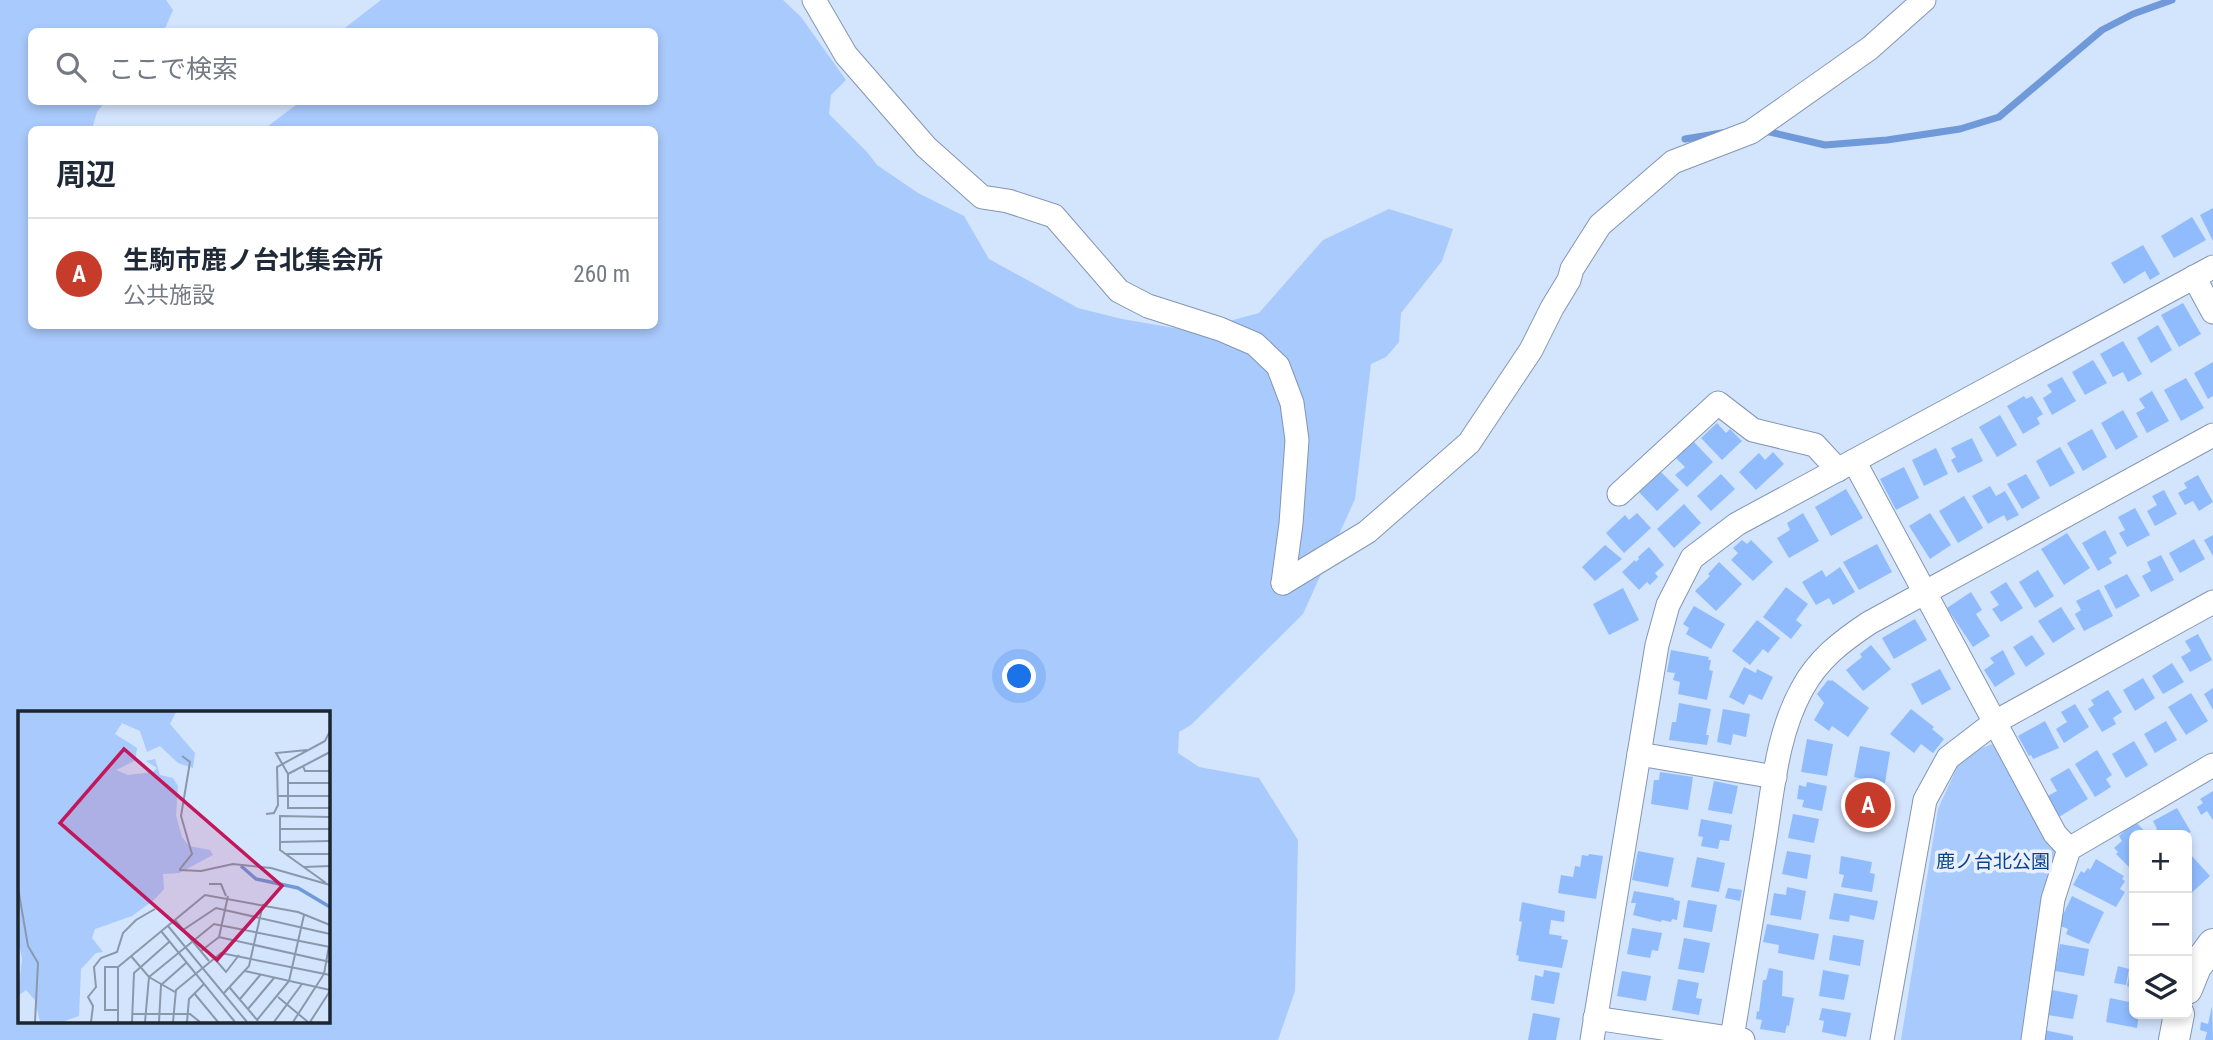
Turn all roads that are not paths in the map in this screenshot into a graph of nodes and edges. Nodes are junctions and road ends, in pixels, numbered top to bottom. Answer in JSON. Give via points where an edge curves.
{"nodes":[{"id":1,"x":814,"y":0,"type":"edge"},
{"id":2,"x":1924,"y":0,"type":"edge"},
{"id":3,"x":2204,"y":272,"type":"edge"},
{"id":4,"x":2213,"y":312,"type":"edge"},
{"id":5,"x":2213,"y":435,"type":"edge"},
{"id":6,"x":1846,"y":466,"type":"junction"},
{"id":7,"x":1619,"y":494,"type":"dead end"},
{"id":8,"x":1925,"y":592,"type":"junction"},
{"id":9,"x":2213,"y":602,"type":"edge"},
{"id":10,"x":1995,"y":722,"type":"junction"},
{"id":11,"x":1639,"y":754,"type":"junction"},
{"id":12,"x":2213,"y":765,"type":"edge"},
{"id":13,"x":1775,"y":777,"type":"junction"},
{"id":14,"x":2069,"y":849,"type":"junction"},
{"id":15,"x":2213,"y":944,"type":"edge"},
{"id":16,"x":2192,"y":977,"type":"edge"},
{"id":17,"x":2178,"y":1019,"type":"edge"},
{"id":18,"x":1594,"y":1029,"type":"edge"},
{"id":19,"x":1738,"y":1039,"type":"edge"},
{"id":20,"x":1882,"y":1040,"type":"edge"},
{"id":21,"x":2033,"y":1040,"type":"edge"},
{"id":22,"x":2174,"y":1040,"type":"edge"}],
"edges":[{"from":1,"to":2,"type":"street","via":[[846,55],[926,148],[982,197],[1054,216],[1119,291],[1255,344],[1278,366],[1292,403],[1297,440],[1283,583],[1367,532],[1469,443],[1531,350],[1600,225],[1673,162],[1751,132],[1870,48]]},
{"from":3,"to":4,"type":"street"},
{"from":3,"to":6,"type":"street"},
{"from":5,"to":8,"type":"street"},
{"from":6,"to":7,"type":"street","via":[[1815,445],[1753,430],[1718,403]]},
{"from":6,"to":8,"type":"street"},
{"from":6,"to":11,"type":"street","via":[[1737,524],[1692,558],[1668,605],[1657,645]]},
{"from":8,"to":10,"type":"street"},
{"from":8,"to":13,"type":"street","via":[[1869,623],[1822,659],[1786,723]]},
{"from":9,"to":10,"type":"street"},
{"from":10,"to":14,"type":"street","via":[[2055,834]]},
{"from":10,"to":20,"type":"street","via":[[1948,758],[1925,800]]},
{"from":11,"to":13,"type":"street"},
{"from":11,"to":18,"type":"street"},
{"from":12,"to":14,"type":"street"},
{"from":13,"to":19,"type":"street"},
{"from":14,"to":21,"type":"street","via":[[2053,900]]},
{"from":15,"to":16,"type":"street"},
{"from":17,"to":22,"type":"street"},
{"from":18,"to":19,"type":"street"}]}
